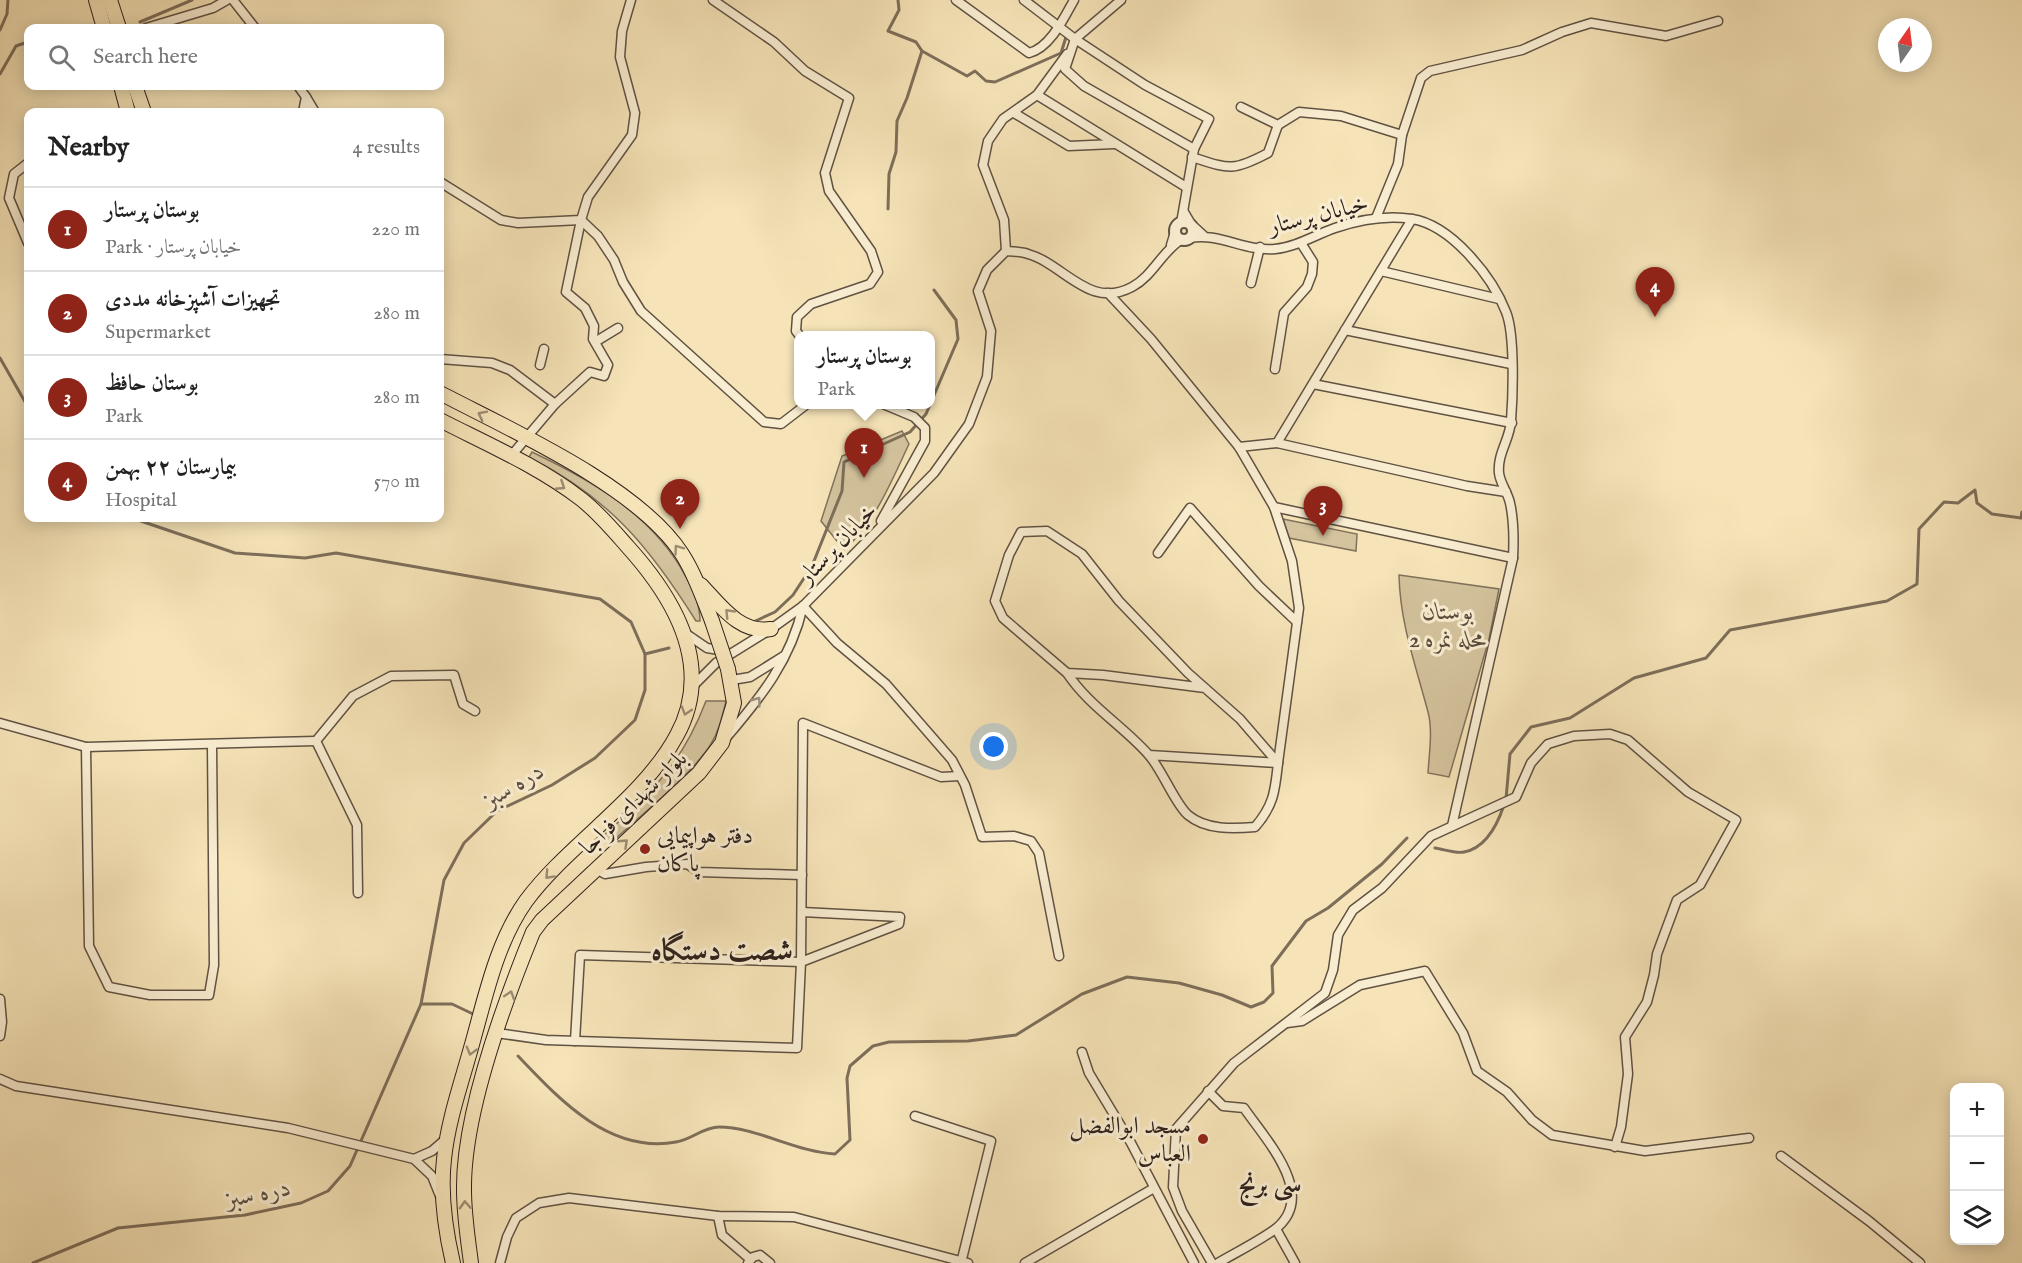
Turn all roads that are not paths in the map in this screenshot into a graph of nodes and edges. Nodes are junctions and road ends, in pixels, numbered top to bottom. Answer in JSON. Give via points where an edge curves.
{"nodes":[{"id":1,"x":96,"y":0,"type":"edge"},
{"id":2,"x":110,"y":0,"type":"edge"},
{"id":3,"x":226,"y":0,"type":"edge"},
{"id":4,"x":233,"y":0,"type":"edge"},
{"id":5,"x":630,"y":0,"type":"edge"},
{"id":6,"x":713,"y":0,"type":"edge"},
{"id":7,"x":956,"y":0,"type":"edge"},
{"id":8,"x":1024,"y":0,"type":"edge"},
{"id":9,"x":1074,"y":0,"type":"edge"},
{"id":10,"x":1121,"y":0,"type":"edge"},
{"id":11,"x":1718,"y":21,"type":"dead end"},
{"id":12,"x":103,"y":24,"type":"edge"},
{"id":13,"x":118,"y":24,"type":"edge"},
{"id":14,"x":159,"y":24,"type":"edge"},
{"id":15,"x":252,"y":24,"type":"edge"},
{"id":16,"x":1060,"y":26,"type":"junction"},
{"id":17,"x":1074,"y":43,"type":"junction"},
{"id":18,"x":126,"y":90,"type":"edge"},
{"id":19,"x":128,"y":90,"type":"edge"},
{"id":20,"x":301,"y":90,"type":"edge"},
{"id":21,"x":1037,"y":95,"type":"junction"},
{"id":22,"x":306,"y":97,"type":"junction"},
{"id":23,"x":1241,"y":107,"type":"dead end"},
{"id":24,"x":128,"y":108,"type":"edge"},
{"id":25,"x":141,"y":108,"type":"edge"},
{"id":26,"x":304,"y":108,"type":"edge"},
{"id":27,"x":313,"y":108,"type":"edge"},
{"id":28,"x":1014,"y":113,"type":"junction"},
{"id":29,"x":1278,"y":125,"type":"junction"},
{"id":30,"x":1402,"y":135,"type":"junction"},
{"id":31,"x":1114,"y":144,"type":"junction"},
{"id":32,"x":1193,"y":153,"type":"junction"},
{"id":33,"x":24,"y":166,"type":"edge"},
{"id":34,"x":444,"y":185,"type":"edge"},
{"id":35,"x":1186,"y":187,"type":"junction"},
{"id":36,"x":1376,"y":218,"type":"junction"},
{"id":37,"x":1412,"y":219,"type":"junction"},
{"id":38,"x":581,"y":220,"type":"junction"},
{"id":39,"x":1184,"y":228,"type":"junction"},
{"id":40,"x":24,"y":234,"type":"edge"},
{"id":41,"x":1203,"y":235,"type":"junction"},
{"id":42,"x":1302,"y":243,"type":"junction"},
{"id":43,"x":1260,"y":247,"type":"junction"},
{"id":44,"x":1006,"y":251,"type":"junction"},
{"id":45,"x":1381,"y":271,"type":"junction"},
{"id":46,"x":1251,"y":283,"type":"dead end"},
{"id":47,"x":1108,"y":293,"type":"junction"},
{"id":48,"x":1499,"y":299,"type":"junction"},
{"id":49,"x":618,"y":328,"type":"dead end"},
{"id":50,"x":1345,"y":330,"type":"junction"},
{"id":51,"x":796,"y":331,"type":"edge"},
{"id":52,"x":595,"y":342,"type":"junction"},
{"id":53,"x":544,"y":349,"type":"dead end"},
{"id":54,"x":444,"y":359,"type":"edge"},
{"id":55,"x":1511,"y":364,"type":"junction"},
{"id":56,"x":540,"y":365,"type":"dead end"},
{"id":57,"x":1275,"y":369,"type":"dead end"},
{"id":58,"x":1313,"y":384,"type":"junction"},
{"id":59,"x":444,"y":395,"type":"edge"},
{"id":60,"x":555,"y":404,"type":"junction"},
{"id":61,"x":802,"y":409,"type":"edge"},
{"id":62,"x":893,"y":409,"type":"edge"},
{"id":63,"x":444,"y":422,"type":"edge"},
{"id":64,"x":1512,"y":423,"type":"junction"},
{"id":65,"x":525,"y":437,"type":"junction"},
{"id":66,"x":1277,"y":443,"type":"junction"},
{"id":67,"x":1239,"y":447,"type":"junction"},
{"id":68,"x":511,"y":456,"type":"junction"},
{"id":69,"x":1506,"y":492,"type":"junction"},
{"id":70,"x":1274,"y":507,"type":"junction"},
{"id":71,"x":879,"y":527,"type":"junction"},
{"id":72,"x":1158,"y":553,"type":"dead end"},
{"id":73,"x":1513,"y":558,"type":"junction"},
{"id":74,"x":695,"y":578,"type":"junction"},
{"id":75,"x":802,"y":606,"type":"junction"},
{"id":76,"x":1297,"y":622,"type":"junction"},
{"id":77,"x":771,"y":629,"type":"junction"},
{"id":78,"x":685,"y":633,"type":"junction"},
{"id":79,"x":787,"y":654,"type":"junction"},
{"id":80,"x":729,"y":664,"type":"junction"},
{"id":81,"x":1067,"y":674,"type":"junction"},
{"id":82,"x":693,"y":686,"type":"junction"},
{"id":83,"x":1204,"y":688,"type":"junction"},
{"id":84,"x":475,"y":711,"type":"dead end"},
{"id":85,"x":0,"y":723,"type":"edge"},
{"id":86,"x":316,"y":741,"type":"junction"},
{"id":87,"x":722,"y":743,"type":"junction"},
{"id":88,"x":212,"y":744,"type":"junction"},
{"id":89,"x":86,"y":747,"type":"junction"},
{"id":90,"x":1149,"y":755,"type":"junction"},
{"id":91,"x":1278,"y":763,"type":"junction"},
{"id":92,"x":960,"y":776,"type":"junction"},
{"id":93,"x":1452,"y":826,"type":"junction"},
{"id":94,"x":596,"y":869,"type":"junction"},
{"id":95,"x":802,"y":875,"type":"junction"},
{"id":96,"x":358,"y":893,"type":"dead end"},
{"id":97,"x":802,"y":912,"type":"junction"},
{"id":98,"x":1059,"y":956,"type":"dead end"},
{"id":99,"x":801,"y":962,"type":"junction"},
{"id":100,"x":0,"y":999,"type":"edge"},
{"id":101,"x":1286,"y":1023,"type":"junction"},
{"id":102,"x":498,"y":1033,"type":"junction"},
{"id":103,"x":0,"y":1036,"type":"edge"},
{"id":104,"x":575,"y":1041,"type":"junction"},
{"id":105,"x":1082,"y":1052,"type":"dead end"},
{"id":106,"x":0,"y":1079,"type":"edge"},
{"id":107,"x":1208,"y":1091,"type":"junction"},
{"id":108,"x":915,"y":1116,"type":"dead end"},
{"id":109,"x":448,"y":1137,"type":"junction"},
{"id":110,"x":1749,"y":1138,"type":"dead end"},
{"id":111,"x":1615,"y":1147,"type":"junction"},
{"id":112,"x":1781,"y":1156,"type":"dead end"},
{"id":113,"x":414,"y":1159,"type":"junction"},
{"id":114,"x":1154,"y":1188,"type":"junction"},
{"id":115,"x":443,"y":1202,"type":"junction"},
{"id":116,"x":717,"y":1216,"type":"junction"},
{"id":117,"x":1276,"y":1229,"type":"junction"},
{"id":118,"x":749,"y":1261,"type":"edge"},
{"id":119,"x":453,"y":1263,"type":"edge"},
{"id":120,"x":471,"y":1263,"type":"edge"},
{"id":121,"x":500,"y":1263,"type":"edge"},
{"id":122,"x":770,"y":1263,"type":"edge"},
{"id":123,"x":963,"y":1263,"type":"edge"},
{"id":124,"x":1024,"y":1263,"type":"edge"},
{"id":125,"x":1194,"y":1263,"type":"edge"},
{"id":126,"x":1212,"y":1263,"type":"edge"},
{"id":127,"x":1218,"y":1263,"type":"edge"},
{"id":128,"x":1295,"y":1263,"type":"edge"},
{"id":129,"x":1920,"y":1263,"type":"edge"}],
"edges":[{"from":1,"to":12,"type":"main road"},
{"from":2,"to":13,"type":"main road"},
{"from":3,"to":14,"type":"street","via":[[213,8]]},
{"from":4,"to":15,"type":"street"},
{"from":5,"to":38,"type":"street","via":[[620,57],[635,113],[632,135],[588,197]]},
{"from":6,"to":51,"type":"street","via":[[774,42],[805,71],[849,98],[825,173],[829,191],[871,251],[878,272],[870,284],[811,304],[797,317]]},
{"from":7,"to":16,"type":"street","via":[[1029,52],[1038,51]]},
{"from":8,"to":16,"type":"street"},
{"from":9,"to":16,"type":"street"},
{"from":10,"to":17,"type":"street"},
{"from":11,"to":30,"type":"street","via":[[1666,36],[1591,23],[1522,50],[1430,71],[1421,78]]},
{"from":16,"to":17,"type":"street"},
{"from":17,"to":21,"type":"street"},
{"from":17,"to":32,"type":"street","via":[[1065,69],[1084,86]]},
{"from":17,"to":32,"type":"street","via":[[1209,119]]},
{"from":18,"to":24,"type":"main road"},
{"from":19,"to":25,"type":"main road"},
{"from":20,"to":22,"type":"street"},
{"from":21,"to":28,"type":"street"},
{"from":21,"to":31,"type":"street"},
{"from":22,"to":26,"type":"street"},
{"from":22,"to":27,"type":"street"},
{"from":23,"to":29,"type":"street"},
{"from":28,"to":31,"type":"street","via":[[1069,146]]},
{"from":28,"to":44,"type":"street","via":[[1003,120],[988,141],[983,165],[1004,220]]},
{"from":29,"to":30,"type":"street","via":[[1299,112],[1341,116]]},
{"from":29,"to":32,"type":"street","via":[[1268,153],[1247,164],[1222,168]]},
{"from":30,"to":36,"type":"street","via":[[1398,164]]},
{"from":31,"to":35,"type":"street"},
{"from":32,"to":35,"type":"street"},
{"from":33,"to":40,"type":"street","via":[[14,174],[9,198]]},
{"from":34,"to":38,"type":"street","via":[[501,219],[518,223]]},
{"from":35,"to":39,"type":"street"},
{"from":36,"to":37,"type":"street","name":"خیابان پرستار"},
{"from":36,"to":42,"type":"street","name":"خیابان پرستار","via":[[1336,228]]},
{"from":37,"to":45,"type":"street"},
{"from":37,"to":48,"type":"street","name":"خیابان پرستار","via":[[1442,231],[1482,271]]},
{"from":38,"to":52,"type":"street","via":[[566,291],[585,308],[594,326]]},
{"from":38,"to":61,"type":"street","via":[[615,260],[641,311],[764,422],[782,424]]},
{"from":39,"to":41,"type":"street"},
{"from":39,"to":41,"type":"street"},
{"from":39,"to":47,"type":"street","via":[[1154,268],[1132,287]]},
{"from":41,"to":43,"type":"street","name":"خیابان پرستار"},
{"from":42,"to":43,"type":"street","name":"خیابان پرستار","via":[[1274,250]]},
{"from":42,"to":57,"type":"street","via":[[1313,262],[1312,274],[1298,300],[1284,313]]},
{"from":43,"to":46,"type":"street"},
{"from":44,"to":47,"type":"street","via":[[1029,254],[1084,288]]},
{"from":44,"to":71,"type":"street","name":"خیابان پرستار","via":[[987,270],[978,291],[991,331],[987,377],[969,424],[933,473]]},
{"from":45,"to":48,"type":"street"},
{"from":45,"to":50,"type":"street"},
{"from":47,"to":67,"type":"street"},
{"from":48,"to":55,"type":"street","via":[[1506,312]]},
{"from":49,"to":52,"type":"street"},
{"from":50,"to":55,"type":"street"},
{"from":50,"to":58,"type":"street"},
{"from":52,"to":60,"type":"street","via":[[608,365],[604,376],[590,372]]},
{"from":53,"to":56,"type":"street"},
{"from":54,"to":60,"type":"street","via":[[492,363],[510,370]]},
{"from":55,"to":64,"type":"street"},
{"from":58,"to":64,"type":"street"},
{"from":58,"to":66,"type":"street"},
{"from":65,"to":59,"type":"main road","name":"بلوار شهدای فراجا","one_way":true},
{"from":60,"to":65,"type":"street"},
{"from":62,"to":71,"type":"street","via":[[914,417],[925,428],[925,441]]},
{"from":63,"to":68,"type":"main road","name":"بلوار شهدای فراجا"},
{"from":64,"to":69,"type":"street","via":[[1501,450],[1499,474]]},
{"from":65,"to":68,"type":"street"},
{"from":74,"to":65,"type":"main road","name":"بلوار شهدای فراجا","one_way":true,"via":[[683,554],[641,509]]},
{"from":66,"to":67,"type":"street"},
{"from":66,"to":69,"type":"street"},
{"from":67,"to":70,"type":"street"},
{"from":68,"to":78,"type":"main road","name":"بلوار شهدای فراجا","one_way":true,"via":[[580,498],[601,516],[665,593]]},
{"from":69,"to":73,"type":"street","via":[[1514,531]]},
{"from":70,"to":73,"type":"street"},
{"from":70,"to":76,"type":"street","via":[[1292,561],[1299,608]]},
{"from":71,"to":75,"type":"street","name":"خیابان پرستار"},
{"from":72,"to":76,"type":"street","via":[[1190,508],[1259,586]]},
{"from":73,"to":93,"type":"street"},
{"from":77,"to":74,"type":"main road","one_way":true,"via":[[758,631],[739,624]]},
{"from":74,"to":80,"type":"main road","name":"بلوار شهدای فراجا","bridge":true},
{"from":75,"to":77,"type":"street","name":"خیابان پرستار"},
{"from":75,"to":79,"type":"street","via":[[797,633]]},
{"from":75,"to":92,"type":"street","via":[[837,643],[886,684],[952,760]]},
{"from":76,"to":91,"type":"street"},
{"from":77,"to":80,"type":"street","name":"خیابان پرستار"},
{"from":78,"to":80,"type":"street"},
{"from":78,"to":82,"type":"main road","name":"بلوار شهدای فراجا"},
{"from":79,"to":80,"type":"street","via":[[750,677]]},
{"from":87,"to":79,"type":"street","one_way":true},
{"from":80,"to":82,"type":"street"},
{"from":80,"to":87,"type":"main road","name":"بلوار شهدای فراجا","via":[[734,703]]},
{"from":81,"to":83,"type":"street"},
{"from":81,"to":83,"type":"street","via":[[1003,618],[995,601],[1009,555],[1021,532],[1047,531],[1082,554],[1119,601]]},
{"from":81,"to":90,"type":"street","via":[[1081,694]]},
{"from":82,"to":109,"type":"main road","name":"بلوار شهدای فراجا","one_way":true,"via":[[677,736],[659,760],[603,823],[546,878],[517,916],[500,952]]},
{"from":83,"to":91,"type":"street","via":[[1240,719]]},
{"from":84,"to":86,"type":"street","via":[[463,704],[454,675],[391,676],[353,696]]},
{"from":85,"to":89,"type":"street"},
{"from":86,"to":88,"type":"street"},
{"from":86,"to":96,"type":"street","via":[[357,825]]},
{"from":94,"to":87,"type":"main road","name":"بلوار شهدای فراجا","one_way":true,"via":[[699,773]]},
{"from":88,"to":89,"type":"street"},
{"from":88,"to":89,"type":"street","via":[[214,965],[209,995],[150,995],[109,987],[89,946]]},
{"from":90,"to":91,"type":"street"},
{"from":90,"to":91,"type":"street","via":[[1187,814],[1203,824],[1235,829],[1255,826],[1269,810]]},
{"from":92,"to":95,"type":"street","via":[[941,777],[803,723]]},
{"from":92,"to":98,"type":"street","via":[[982,837],[1014,836],[1031,841],[1039,853]]},
{"from":93,"to":101,"type":"street","via":[[1431,836],[1389,881],[1353,910],[1338,935],[1325,993]]},
{"from":93,"to":111,"type":"street","via":[[1516,797],[1531,763],[1548,744],[1574,736],[1610,735],[1628,740],[1688,792],[1736,820],[1700,885],[1677,900],[1657,954],[1647,1002],[1625,1037],[1628,1074]]},
{"from":94,"to":95,"type":"street","via":[[605,874],[687,864],[699,872]]},
{"from":102,"to":94,"type":"main road","name":"بلوار شهدای فراجا","one_way":true,"via":[[533,932]]},
{"from":95,"to":97,"type":"street"},
{"from":97,"to":99,"type":"street"},
{"from":97,"to":99,"type":"street","via":[[900,917],[899,924]]},
{"from":99,"to":104,"type":"street","via":[[797,1048]]},
{"from":99,"to":104,"type":"street","via":[[580,954]]},
{"from":100,"to":103,"type":"street"},
{"from":101,"to":107,"type":"street","via":[[1234,1063]]},
{"from":101,"to":111,"type":"street","via":[[1302,1021],[1360,985],[1425,971],[1463,1033],[1477,1071],[1507,1092],[1552,1135]]},
{"from":102,"to":104,"type":"street"},
{"from":120,"to":102,"type":"main road","name":"بلوار شهدای فراجا","one_way":true,"via":[[464,1188],[468,1138]]},
{"from":105,"to":114,"type":"street","via":[[1089,1073]]},
{"from":106,"to":113,"type":"street","via":[[16,1086],[288,1128]]},
{"from":107,"to":117,"type":"street","via":[[1223,1106],[1244,1108],[1287,1172],[1293,1195],[1290,1211]]},
{"from":107,"to":126,"type":"street","via":[[1176,1129],[1173,1187]]},
{"from":108,"to":123,"type":"street","via":[[991,1141]]},
{"from":109,"to":113,"type":"street","via":[[432,1151]]},
{"from":109,"to":115,"type":"main road","name":"بلوار شهدای فراجا"},
{"from":110,"to":111,"type":"street","via":[[1645,1151]]},
{"from":112,"to":129,"type":"street"},
{"from":113,"to":115,"type":"street","via":[[432,1176]]},
{"from":114,"to":124,"type":"street"},
{"from":114,"to":125,"type":"street"},
{"from":115,"to":119,"type":"main road","name":"بلوار شهدای فراجا"},
{"from":116,"to":118,"type":"street","via":[[722,1234]]},
{"from":116,"to":121,"type":"street","via":[[569,1198],[539,1203],[516,1218]]},
{"from":116,"to":123,"type":"street","via":[[794,1217]]},
{"from":117,"to":127,"type":"street"},
{"from":117,"to":128,"type":"street"},
{"from":118,"to":122,"type":"street","via":[[760,1255]]}]}
